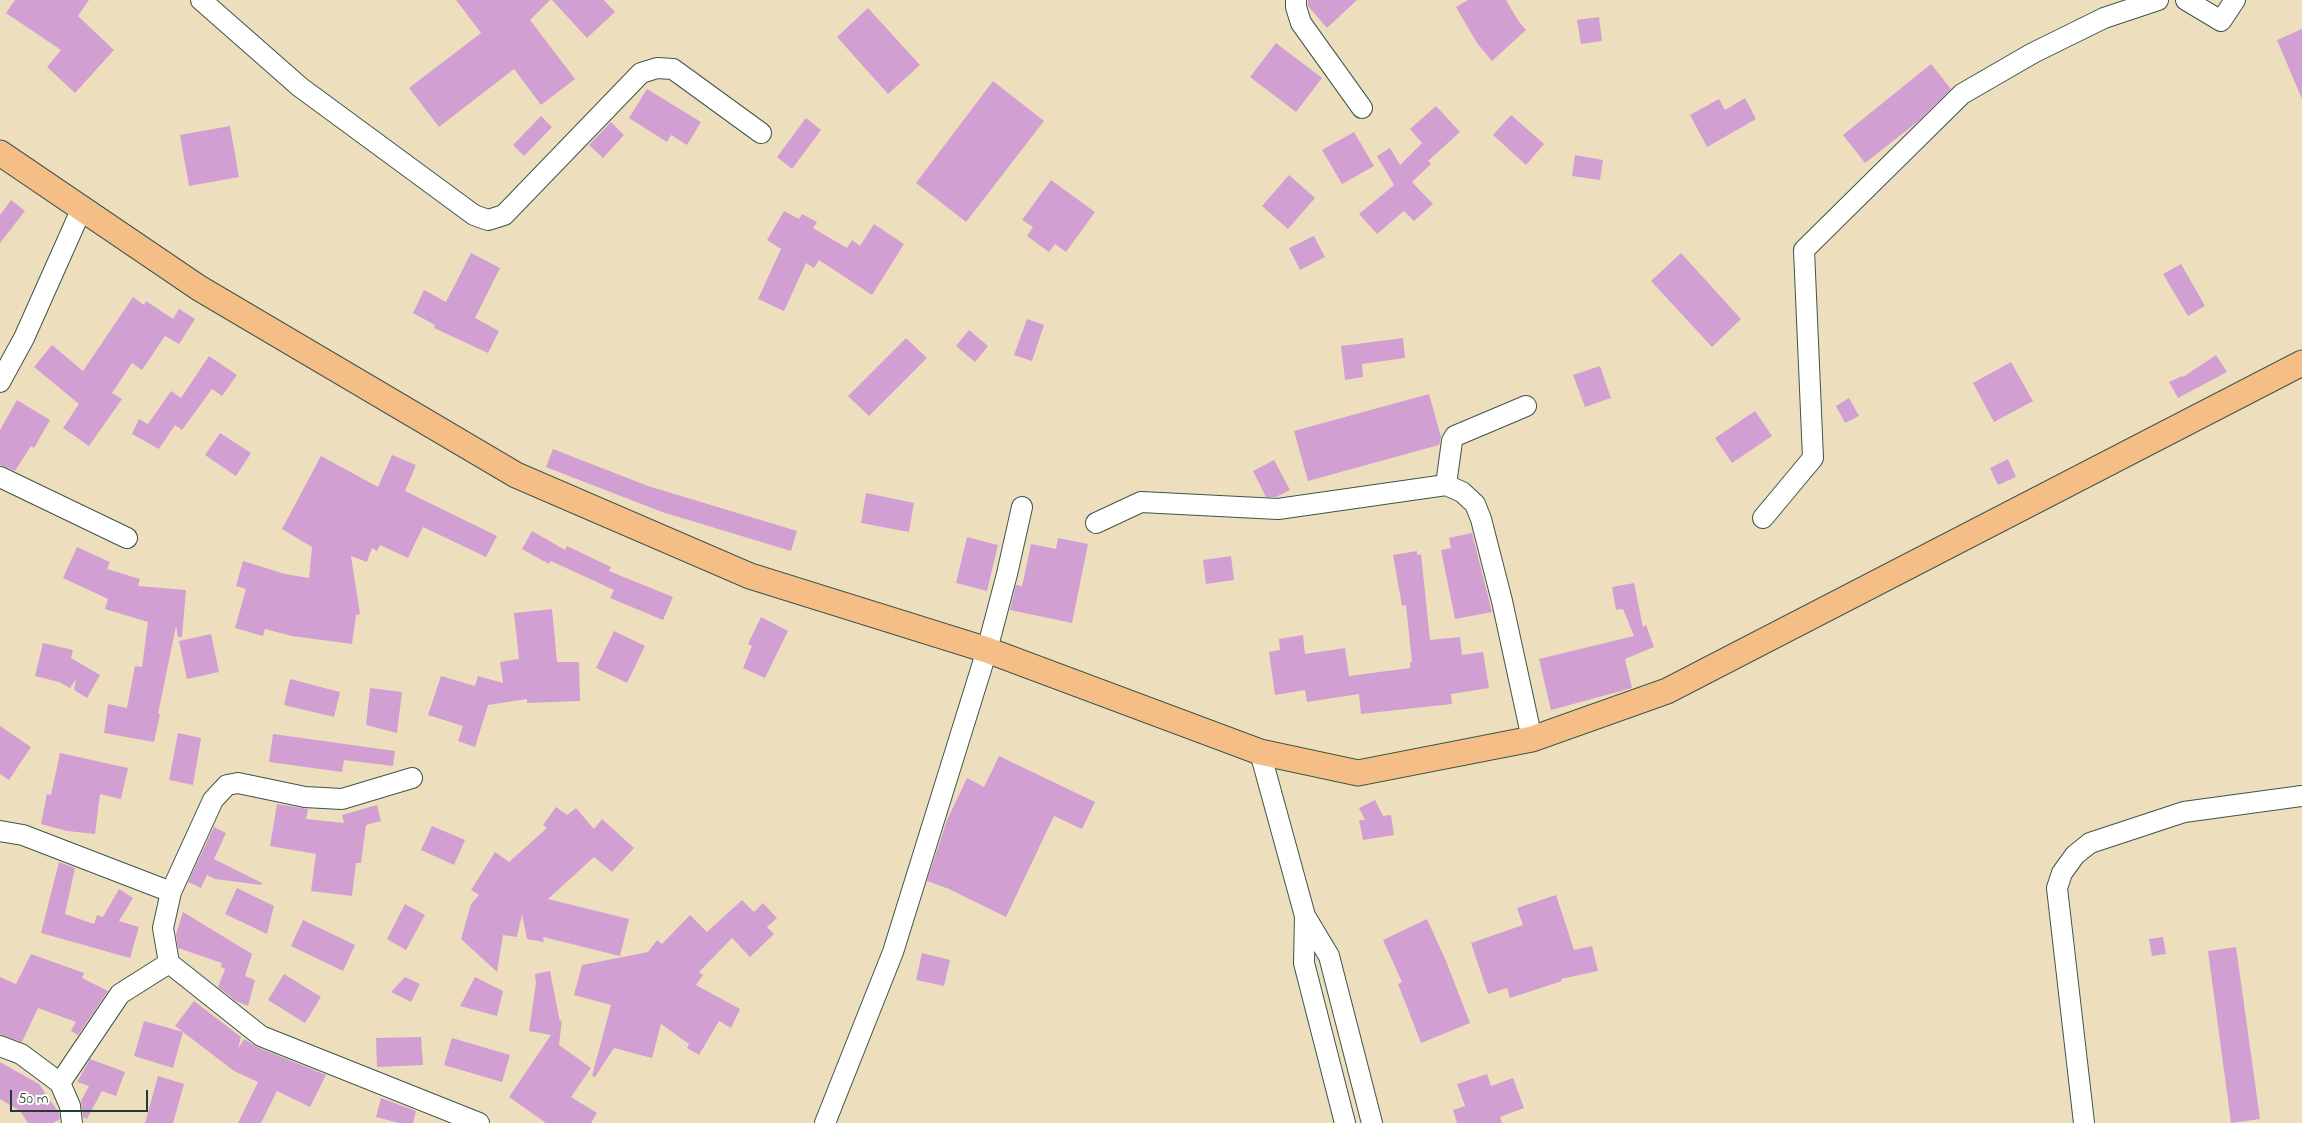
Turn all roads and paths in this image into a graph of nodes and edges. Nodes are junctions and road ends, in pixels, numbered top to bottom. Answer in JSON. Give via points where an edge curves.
{"nodes":[{"id":1,"x":201,"y":0,"type":"edge"},
{"id":2,"x":1296,"y":0,"type":"edge"},
{"id":3,"x":2158,"y":0,"type":"edge"},
{"id":4,"x":2186,"y":0,"type":"edge"},
{"id":5,"x":2235,"y":0,"type":"edge"},
{"id":6,"x":1362,"y":108,"type":"dead end"},
{"id":7,"x":761,"y":133,"type":"dead end"},
{"id":8,"x":0,"y":153,"type":"edge"},
{"id":9,"x":82,"y":208,"type":"junction"},
{"id":10,"x":2302,"y":363,"type":"edge"},
{"id":11,"x":0,"y":382,"type":"edge"},
{"id":12,"x":1526,"y":406,"type":"dead end"},
{"id":13,"x":0,"y":477,"type":"edge"},
{"id":14,"x":1446,"y":485,"type":"junction"},
{"id":15,"x":1022,"y":507,"type":"dead end"},
{"id":16,"x":1763,"y":518,"type":"dead end"},
{"id":17,"x":1096,"y":523,"type":"dead end"},
{"id":18,"x":127,"y":538,"type":"dead end"},
{"id":19,"x":987,"y":650,"type":"junction"},
{"id":20,"x":1532,"y":739,"type":"junction"},
{"id":21,"x":1260,"y":752,"type":"junction"},
{"id":22,"x":412,"y":778,"type":"dead end"},
{"id":23,"x":2302,"y":796,"type":"edge"},
{"id":24,"x":0,"y":831,"type":"edge"},
{"id":25,"x":171,"y":892,"type":"junction"},
{"id":26,"x":1305,"y":916,"type":"junction"},
{"id":27,"x":169,"y":963,"type":"junction"},
{"id":28,"x":0,"y":1046,"type":"edge"},
{"id":29,"x":60,"y":1083,"type":"junction"},
{"id":30,"x":72,"y":1123,"type":"edge"},
{"id":31,"x":479,"y":1123,"type":"edge"},
{"id":32,"x":825,"y":1123,"type":"edge"},
{"id":33,"x":1346,"y":1123,"type":"edge"},
{"id":34,"x":1372,"y":1123,"type":"edge"},
{"id":35,"x":2084,"y":1123,"type":"edge"}],
"edges":[{"from":1,"to":7,"type":"street","via":[[300,87],[474,215],[488,220],[504,215],[641,73],[657,68],[673,69]]},
{"from":2,"to":6,"type":"street","via":[[1301,23]]},
{"from":3,"to":16,"type":"street","via":[[2104,18],[2033,53],[1962,94],[1804,250],[1813,458]]},
{"from":4,"to":5,"type":"street","via":[[2221,21]]},
{"from":8,"to":9,"type":"main road"},
{"from":9,"to":11,"type":"street","via":[[24,338]]},
{"from":9,"to":19,"type":"main road","via":[[199,288],[516,475],[750,576]]},
{"from":10,"to":20,"type":"main road","via":[[1667,691]]},
{"from":12,"to":14,"type":"street","via":[[1455,436]]},
{"from":13,"to":18,"type":"street"},
{"from":14,"to":17,"type":"street","via":[[1278,509],[1141,502]]},
{"from":14,"to":20,"type":"street","via":[[1462,492],[1475,504],[1481,518]]},
{"from":15,"to":19,"type":"street"},
{"from":19,"to":21,"type":"main road"},
{"from":19,"to":32,"type":"street","via":[[893,952]]},
{"from":20,"to":21,"type":"main road","via":[[1358,773]]},
{"from":21,"to":26,"type":"street"},
{"from":22,"to":25,"type":"street","via":[[342,799],[305,796],[238,783],[227,785],[213,800]]},
{"from":23,"to":35,"type":"street","via":[[2184,812],[2090,843],[2075,855],[2062,873],[2057,888]]},
{"from":24,"to":25,"type":"street","via":[[22,835]]},
{"from":25,"to":27,"type":"street","via":[[163,928]]},
{"from":26,"to":33,"type":"street","via":[[1304,964]]},
{"from":26,"to":34,"type":"street","via":[[1329,956]]},
{"from":27,"to":29,"type":"street","via":[[120,994]]},
{"from":27,"to":31,"type":"street","via":[[261,1036]]},
{"from":28,"to":29,"type":"street","via":[[21,1054]]},
{"from":29,"to":30,"type":"street","via":[[70,1106]]}]}
